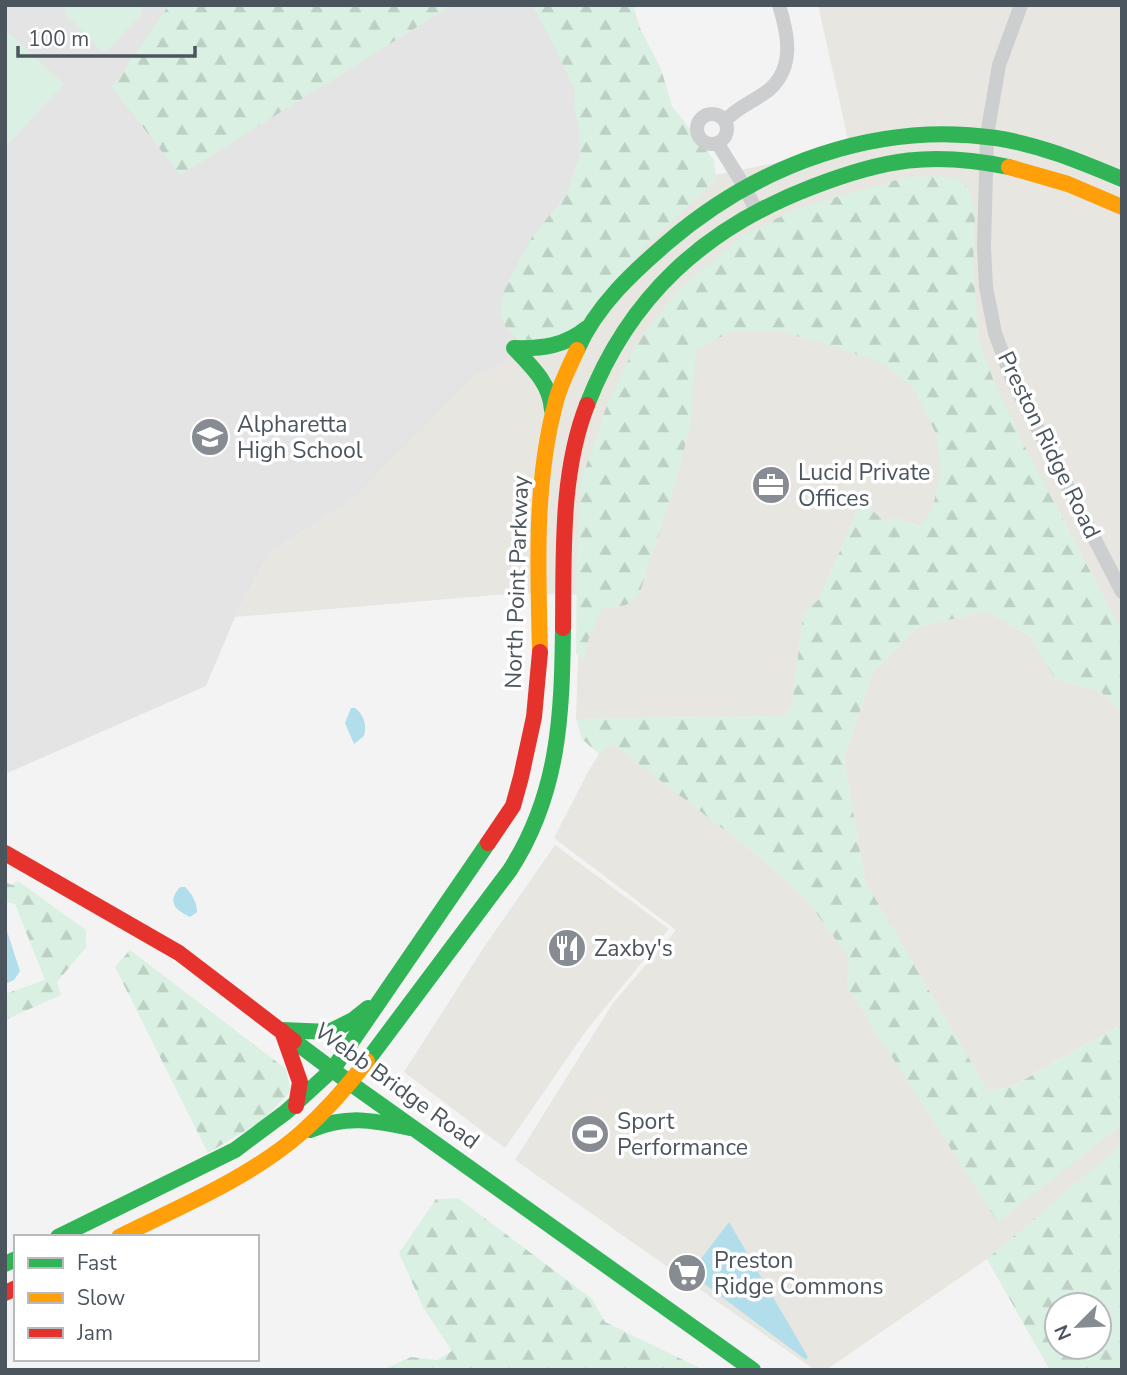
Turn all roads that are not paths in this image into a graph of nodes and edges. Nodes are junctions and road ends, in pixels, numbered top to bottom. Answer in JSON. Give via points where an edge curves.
{"nodes":[{"id":1,"x":779,"y":5,"type":"edge"},
{"id":2,"x":1021,"y":5,"type":"edge"},
{"id":3,"x":725,"y":121,"type":"junction"},
{"id":4,"x":987,"y":135,"type":"junction"},
{"id":5,"x":718,"y":144,"type":"junction"},
{"id":6,"x":986,"y":163,"type":"junction"},
{"id":7,"x":1122,"y":179,"type":"edge"},
{"id":8,"x":744,"y":186,"type":"junction"},
{"id":9,"x":1122,"y":207,"type":"edge"},
{"id":10,"x":756,"y":210,"type":"junction"},
{"id":11,"x":590,"y":325,"type":"junction"},
{"id":12,"x":551,"y":421,"type":"junction"},
{"id":13,"x":1122,"y":592,"type":"edge"},
{"id":14,"x":5,"y":853,"type":"edge"},
{"id":15,"x":383,"y":997,"type":"junction"},
{"id":16,"x":282,"y":1030,"type":"junction"},
{"id":17,"x":333,"y":1069,"type":"junction"},
{"id":18,"x":350,"y":1083,"type":"junction"},
{"id":19,"x":296,"y":1106,"type":"junction"},
{"id":20,"x":418,"y":1130,"type":"junction"},
{"id":21,"x":297,"y":1136,"type":"junction"},
{"id":22,"x":62,"y":1235,"type":"edge"},
{"id":23,"x":123,"y":1235,"type":"edge"},
{"id":24,"x":753,"y":1370,"type":"edge"}],
"edges":[{"from":1,"to":3,"type":"street","via":[[788,32],[783,74]]},
{"from":2,"to":4,"type":"street","name":"Preston Ridge Road","via":[[999,65]]},
{"from":3,"to":5,"type":"street","via":[[727,134]]},
{"from":3,"to":5,"type":"street","via":[[712,114],[699,122],[697,132],[703,141]]},
{"from":4,"to":6,"type":"street","name":"Preston Ridge Road"},
{"from":4,"to":7,"type":"street","name":"North Point Parkway","via":[[1062,154]]},
{"from":4,"to":8,"type":"street","name":"North Point Parkway","via":[[876,139],[807,158]]},
{"from":5,"to":8,"type":"street"},
{"from":6,"to":9,"type":"street","name":"North Point Parkway","via":[[1064,182]]},
{"from":6,"to":10,"type":"street","name":"North Point Parkway","via":[[947,158],[894,162],[853,172]]},
{"from":6,"to":13,"type":"street","name":"Preston Ridge Road","via":[[986,287],[995,333],[1012,379]]},
{"from":8,"to":10,"type":"street"},
{"from":8,"to":11,"type":"street","name":"North Point Parkway","via":[[667,240]]},
{"from":10,"to":18,"type":"street","name":"North Point Parkway","via":[[684,259],[648,297],[601,371],[575,441],[567,494],[563,689],[546,796],[528,841]]},
{"from":11,"to":12,"type":"street","name":"North Point Parkway"},
{"from":11,"to":12,"type":"street","via":[[558,346],[514,348],[549,388]]},
{"from":12,"to":15,"type":"street","name":"North Point Parkway","via":[[541,482],[539,686],[513,806]]},
{"from":14,"to":16,"type":"street","name":"Webb Bridge Road","via":[[179,953]]},
{"from":15,"to":16,"type":"street","via":[[330,1032]]},
{"from":15,"to":17,"type":"street","name":"North Point Parkway"},
{"from":16,"to":17,"type":"street","name":"Webb Bridge Road"},
{"from":16,"to":19,"type":"street","via":[[300,1082]]},
{"from":17,"to":18,"type":"street","name":"Webb Bridge Road"},
{"from":17,"to":19,"type":"street","name":"North Point Parkway"},
{"from":18,"to":20,"type":"street","name":"Webb Bridge Road"},
{"from":18,"to":21,"type":"street","name":"North Point Parkway"},
{"from":19,"to":22,"type":"street","name":"North Point Parkway","via":[[235,1150]]},
{"from":20,"to":21,"type":"street","via":[[347,1118]]},
{"from":20,"to":24,"type":"street","name":"Webb Bridge Road"},
{"from":21,"to":23,"type":"street","name":"North Point Parkway","via":[[237,1178]]}]}
